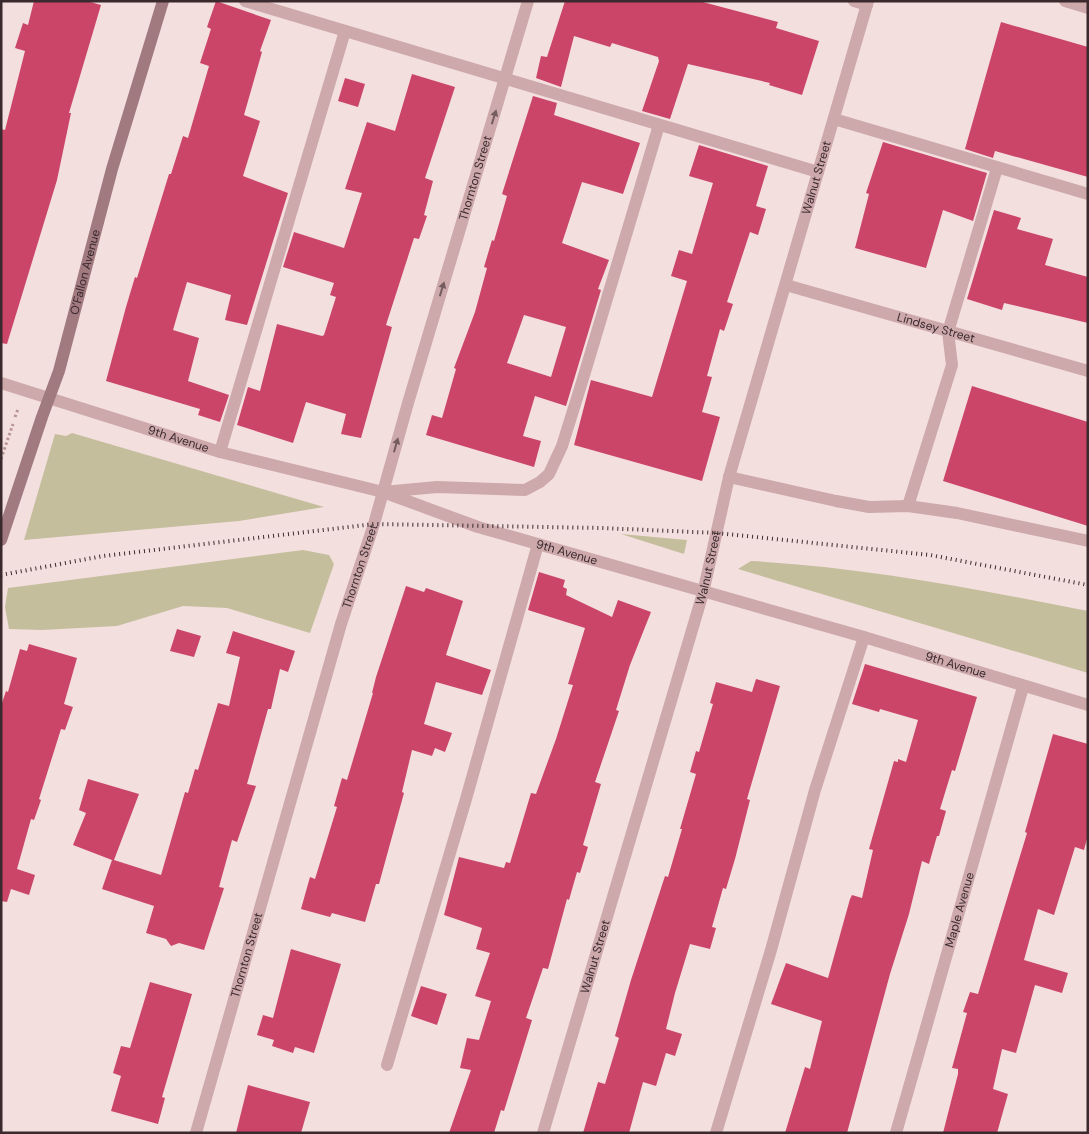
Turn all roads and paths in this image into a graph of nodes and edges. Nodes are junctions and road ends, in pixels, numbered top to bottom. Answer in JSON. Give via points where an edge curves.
{"nodes":[{"id":1,"x":163,"y":1,"type":"edge"},
{"id":2,"x":245,"y":1,"type":"edge"},
{"id":3,"x":528,"y":1,"type":"edge"},
{"id":4,"x":854,"y":1,"type":"edge"},
{"id":5,"x":1065,"y":1,"type":"edge"},
{"id":6,"x":868,"y":3,"type":"edge"},
{"id":7,"x":1088,"y":8,"type":"edge"},
{"id":8,"x":345,"y":31,"type":"junction"},
{"id":9,"x":506,"y":78,"type":"junction"},
{"id":10,"x":834,"y":119,"type":"junction"},
{"id":11,"x":659,"y":125,"type":"junction"},
{"id":12,"x":997,"y":168,"type":"junction"},
{"id":13,"x":818,"y":172,"type":"junction"},
{"id":14,"x":1088,"y":194,"type":"edge"},
{"id":15,"x":786,"y":285,"type":"junction"},
{"id":16,"x":948,"y":332,"type":"junction"},
{"id":17,"x":1088,"y":372,"type":"edge"},
{"id":18,"x":1,"y":383,"type":"edge"},
{"id":19,"x":49,"y":397,"type":"junction"},
{"id":20,"x":18,"y":409,"type":"dead end"},
{"id":21,"x":15,"y":417,"type":"dead end"},
{"id":22,"x":14,"y":424,"type":"dead end"},
{"id":23,"x":220,"y":452,"type":"junction"},
{"id":24,"x":1,"y":459,"type":"edge"},
{"id":25,"x":729,"y":476,"type":"junction"},
{"id":26,"x":383,"y":492,"type":"junction"},
{"id":27,"x":908,"y":506,"type":"junction"},
{"id":28,"x":1,"y":540,"type":"edge"},
{"id":29,"x":1088,"y":540,"type":"edge"},
{"id":30,"x":538,"y":544,"type":"junction"},
{"id":31,"x":703,"y":593,"type":"junction"},
{"id":32,"x":864,"y":637,"type":"junction"},
{"id":33,"x":1023,"y":687,"type":"junction"},
{"id":34,"x":1088,"y":705,"type":"edge"},
{"id":35,"x":387,"y":1065,"type":"dead end"},
{"id":36,"x":196,"y":1133,"type":"edge"},
{"id":37,"x":543,"y":1133,"type":"edge"},
{"id":38,"x":716,"y":1133,"type":"edge"},
{"id":39,"x":896,"y":1133,"type":"edge"}],
"edges":[{"from":1,"to":19,"type":"street","name":"O’Fallon Avenue","via":[[112,169],[59,371]]},
{"from":2,"to":8,"type":"street"},
{"from":3,"to":9,"type":"street","name":"Thornton Street"},
{"from":4,"to":6,"type":"street"},
{"from":5,"to":7,"type":"street"},
{"from":6,"to":10,"type":"street","name":"Walnut Street"},
{"from":8,"to":9,"type":"street"},
{"from":8,"to":23,"type":"street"},
{"from":9,"to":11,"type":"street"},
{"from":26,"to":9,"type":"street","name":"Thornton Street","one_way":true},
{"from":10,"to":12,"type":"street"},
{"from":10,"to":13,"type":"street","name":"Walnut Street"},
{"from":11,"to":13,"type":"street"},
{"from":11,"to":26,"type":"street","via":[[562,446],[549,474],[524,490],[437,487]]},
{"from":12,"to":14,"type":"street"},
{"from":12,"to":16,"type":"street"},
{"from":13,"to":15,"type":"street","name":"Walnut Street"},
{"from":15,"to":16,"type":"street","name":"Lindsey Street"},
{"from":15,"to":25,"type":"street","name":"Walnut Street"},
{"from":16,"to":17,"type":"street","name":"Lindsey Street"},
{"from":16,"to":27,"type":"street","via":[[952,365]]},
{"from":18,"to":19,"type":"street","name":"9th Avenue"},
{"from":19,"to":23,"type":"street","name":"9th Avenue"},
{"from":19,"to":28,"type":"street","name":"O’Fallon Avenue"},
{"from":20,"to":21,"type":"path"},
{"from":22,"to":24,"type":"path"},
{"from":23,"to":26,"type":"street","name":"9th Avenue"},
{"from":25,"to":27,"type":"street","via":[[869,507]]},
{"from":25,"to":31,"type":"street","name":"Walnut Street"},
{"from":26,"to":30,"type":"street","name":"9th Avenue"},
{"from":26,"to":36,"type":"street","name":"Thornton Street","via":[[341,624]]},
{"from":27,"to":29,"type":"street"},
{"from":30,"to":31,"type":"street","name":"9th Avenue"},
{"from":30,"to":35,"type":"street"},
{"from":31,"to":32,"type":"street","name":"9th Avenue"},
{"from":31,"to":37,"type":"street","name":"Walnut Street"},
{"from":32,"to":33,"type":"street","name":"9th Avenue"},
{"from":32,"to":38,"type":"street","via":[[815,790],[772,950]]},
{"from":33,"to":34,"type":"street","name":"9th Avenue"},
{"from":33,"to":39,"type":"street","name":"Maple Avenue"}]}
